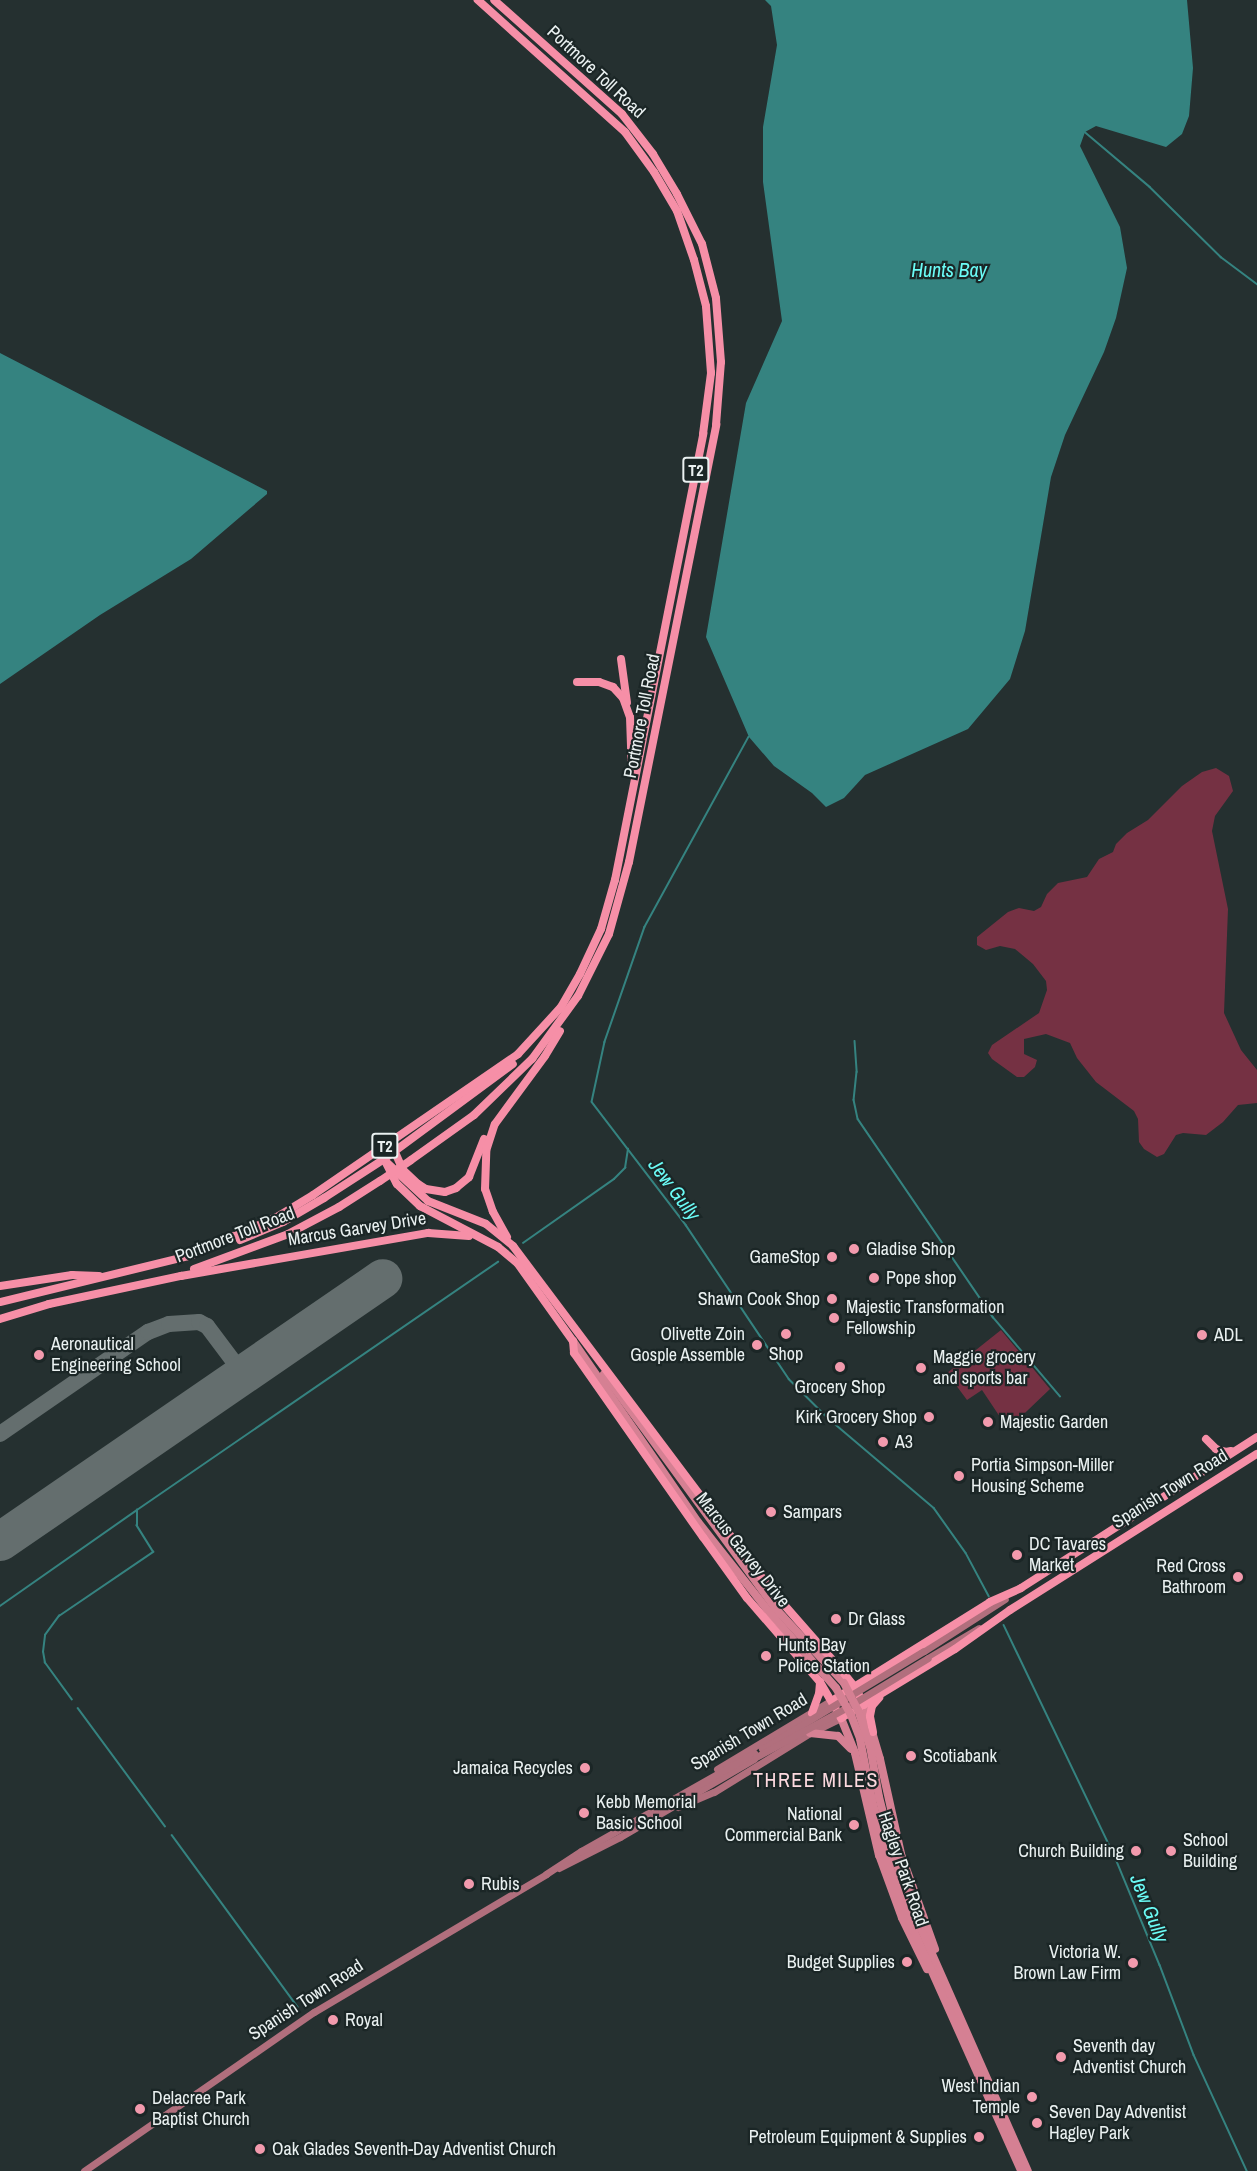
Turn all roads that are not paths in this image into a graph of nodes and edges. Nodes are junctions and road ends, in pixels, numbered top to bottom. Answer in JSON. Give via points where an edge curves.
{"nodes":[{"id":1,"x":478,"y":0,"type":"edge"},
{"id":2,"x":494,"y":0,"type":"edge"},
{"id":3,"x":621,"y":659,"type":"dead end"},
{"id":4,"x":577,"y":682,"type":"dead end"},
{"id":5,"x":628,"y":706,"type":"junction"},
{"id":6,"x":629,"y":810,"type":"junction"},
{"id":7,"x":578,"y":996,"type":"junction"},
{"id":8,"x":561,"y":1007,"type":"junction"},
{"id":9,"x":509,"y":1102,"type":"junction"},
{"id":10,"x":394,"y":1150,"type":"junction"},
{"id":11,"x":384,"y":1160,"type":"junction"},
{"id":12,"x":476,"y":1237,"type":"junction"},
{"id":13,"x":513,"y":1246,"type":"junction"},
{"id":14,"x":188,"y":1256,"type":"junction"},
{"id":15,"x":102,"y":1276,"type":"junction"},
{"id":16,"x":159,"y":1280,"type":"junction"},
{"id":17,"x":0,"y":1286,"type":"edge"},
{"id":18,"x":0,"y":1302,"type":"edge"},
{"id":19,"x":0,"y":1319,"type":"edge"},
{"id":20,"x":573,"y":1341,"type":"junction"},
{"id":21,"x":584,"y":1344,"type":"junction"},
{"id":22,"x":1257,"y":1437,"type":"edge"},
{"id":23,"x":1206,"y":1439,"type":"dead end"},
{"id":24,"x":1233,"y":1451,"type":"junction"},
{"id":25,"x":1257,"y":1454,"type":"edge"},
{"id":26,"x":1021,"y":1588,"type":"junction"},
{"id":27,"x":772,"y":1610,"type":"junction"},
{"id":28,"x":1010,"y":1610,"type":"junction"},
{"id":29,"x":926,"y":1654,"type":"junction"},
{"id":30,"x":837,"y":1665,"type":"junction"},
{"id":31,"x":874,"y":1673,"type":"junction"},
{"id":32,"x":820,"y":1682,"type":"junction"},
{"id":33,"x":855,"y":1687,"type":"junction"},
{"id":34,"x":893,"y":1687,"type":"junction"},
{"id":35,"x":832,"y":1700,"type":"junction"},
{"id":36,"x":858,"y":1710,"type":"junction"},
{"id":37,"x":812,"y":1713,"type":"junction"},
{"id":38,"x":841,"y":1718,"type":"junction"},
{"id":39,"x":873,"y":1732,"type":"junction"},
{"id":40,"x":810,"y":1733,"type":"junction"},
{"id":41,"x":855,"y":1753,"type":"junction"},
{"id":42,"x":755,"y":1755,"type":"junction"},
{"id":43,"x":885,"y":1788,"type":"junction"},
{"id":44,"x":681,"y":1794,"type":"junction"},
{"id":45,"x":876,"y":1798,"type":"junction"},
{"id":46,"x":672,"y":1808,"type":"junction"},
{"id":47,"x":554,"y":1869,"type":"junction"},
{"id":48,"x":939,"y":1968,"type":"junction"},
{"id":49,"x":940,"y":1990,"type":"junction"},
{"id":50,"x":84,"y":2171,"type":"edge"},
{"id":51,"x":1020,"y":2171,"type":"edge"},
{"id":52,"x":1028,"y":2171,"type":"edge"}],
"edges":[{"from":1,"to":6,"type":"highway","name":"Portmore Toll Road","number":"T2","via":[[625,132],[676,211],[706,306],[711,373],[703,434]]},
{"from":2,"to":7,"type":"highway","name":"Portmore Toll Road","number":"T2","via":[[622,114],[653,154],[702,244],[717,309],[721,362],[716,425],[630,862],[609,934]]},
{"from":3,"to":5,"type":"highway"},
{"from":4,"to":5,"type":"highway","via":[[599,682],[613,687]]},
{"from":5,"to":6,"type":"highway","via":[[633,767]]},
{"from":6,"to":8,"type":"highway","name":"Portmore Toll Road","number":"T2","via":[[601,929]]},
{"from":7,"to":9,"type":"highway","via":[[545,1056]]},
{"from":7,"to":16,"type":"highway","name":"Portmore Toll Road","number":"T2","bridge":true,"via":[[509,1084],[474,1115],[411,1160],[339,1207],[288,1234]]},
{"from":8,"to":10,"type":"highway","via":[[538,1040],[517,1061]]},
{"from":8,"to":14,"type":"highway","name":"Portmore Toll Road","number":"T2","via":[[518,1054],[313,1195],[277,1217]]},
{"from":9,"to":10,"type":"highway","via":[[492,1121],[468,1177],[450,1191],[432,1191],[418,1184],[403,1170]]},
{"from":9,"to":13,"type":"highway","via":[[490,1137],[485,1179],[493,1212]]},
{"from":10,"to":11,"type":"highway"},
{"from":11,"to":12,"type":"highway","via":[[397,1184],[420,1206]]},
{"from":11,"to":13,"type":"highway","name":"Marcus Garvey Drive","via":[[428,1201],[486,1224]]},
{"from":11,"to":14,"type":"highway","name":"Marcus Garvey Drive","via":[[283,1222]]},
{"from":12,"to":16,"type":"highway","name":"Marcus Garvey Drive","via":[[429,1233]]},
{"from":12,"to":20,"type":"highway","name":"Marcus Garvey Drive","via":[[498,1247],[518,1264]]},
{"from":13,"to":21,"type":"highway","name":"Marcus Garvey Drive"},
{"from":14,"to":15,"type":"highway","name":"Marcus Garvey Drive"},
{"from":15,"to":17,"type":"highway","via":[[72,1275]]},
{"from":15,"to":18,"type":"highway","name":"Marcus Garvey Drive"},
{"from":16,"to":19,"type":"highway","name":"Marcus Garvey Drive"},
{"from":20,"to":27,"type":"main road","name":"Marcus Garvey Drive","via":[[698,1522]]},
{"from":20,"to":32,"type":"highway","name":"Marcus Garvey Drive","via":[[579,1360],[728,1572]]},
{"from":21,"to":27,"type":"main road","name":"Marcus Garvey Drive"},
{"from":21,"to":30,"type":"highway","name":"Marcus Garvey Drive","via":[[625,1392],[772,1591]]},
{"from":22,"to":24,"type":"highway","name":"Spanish Town Road"},
{"from":23,"to":24,"type":"highway","via":[[1216,1449]]},
{"from":24,"to":26,"type":"highway","name":"Spanish Town Road"},
{"from":25,"to":28,"type":"highway","name":"Spanish Town Road"},
{"from":26,"to":29,"type":"main road","name":"Spanish Town Road"},
{"from":26,"to":31,"type":"highway","name":"Spanish Town Road","via":[[990,1602]]},
{"from":27,"to":36,"type":"main road","name":"Marcus Garvey Drive","bridge":true},
{"from":28,"to":29,"type":"main road","name":"Spanish Town Road"},
{"from":28,"to":34,"type":"highway","name":"Spanish Town Road"},
{"from":29,"to":42,"type":"main road","name":"Spanish Town Road","bridge":true},
{"from":30,"to":31,"type":"highway","via":[[852,1676]]},
{"from":30,"to":33,"type":"highway","name":"Marcus Garvey Drive"},
{"from":31,"to":33,"type":"highway","name":"Spanish Town Road"},
{"from":32,"to":35,"type":"highway","name":"Marcus Garvey Drive"},
{"from":32,"to":37,"type":"highway"},
{"from":33,"to":35,"type":"highway","name":"Spanish Town Road"},
{"from":33,"to":36,"type":"highway","name":"Marcus Garvey Drive"},
{"from":34,"to":36,"type":"highway","name":"Spanish Town Road"},
{"from":34,"to":39,"type":"highway","via":[[872,1706]]},
{"from":35,"to":37,"type":"main road","name":"Spanish Town Road"},
{"from":35,"to":38,"type":"highway","name":"Marcus Garvey Drive"},
{"from":36,"to":38,"type":"highway","name":"Spanish Town Road"},
{"from":36,"to":39,"type":"main road","name":"Hagley Park Road"},
{"from":36,"to":45,"type":"main road","name":"Hagley Park Road","bridge":true,"via":[[860,1739]]},
{"from":37,"to":44,"type":"main road","name":"Spanish Town Road"},
{"from":38,"to":40,"type":"main road","name":"Spanish Town Road"},
{"from":38,"to":41,"type":"main road","name":"Hagley Park Road"},
{"from":39,"to":43,"type":"main road","name":"Hagley Park Road"},
{"from":40,"to":41,"type":"main road","via":[[838,1736]]},
{"from":40,"to":46,"type":"main road","name":"Spanish Town Road","via":[[714,1792]]},
{"from":41,"to":43,"type":"main road","via":[[871,1784]]},
{"from":41,"to":49,"type":"main road","name":"Hagley Park Road","via":[[882,1866],[922,1962]]},
{"from":42,"to":44,"type":"main road","name":"Spanish Town Road"},
{"from":42,"to":46,"type":"main road","name":"Spanish Town Road"},
{"from":43,"to":48,"type":"main road","name":"Hagley Park Road","via":[[901,1854]]},
{"from":44,"to":47,"type":"main road","name":"Spanish Town Road"},
{"from":45,"to":48,"type":"main road","name":"Hagley Park Road","via":[[895,1860]]},
{"from":45,"to":49,"type":"main road","name":"Hagley Park Road","via":[[889,1866]]},
{"from":46,"to":47,"type":"main road","name":"Spanish Town Road"},
{"from":47,"to":50,"type":"main road","name":"Spanish Town Road","via":[[314,2012]]},
{"from":48,"to":52,"type":"main road","name":"Hagley Park Road"},
{"from":49,"to":51,"type":"main road","name":"Hagley Park Road"}]}
